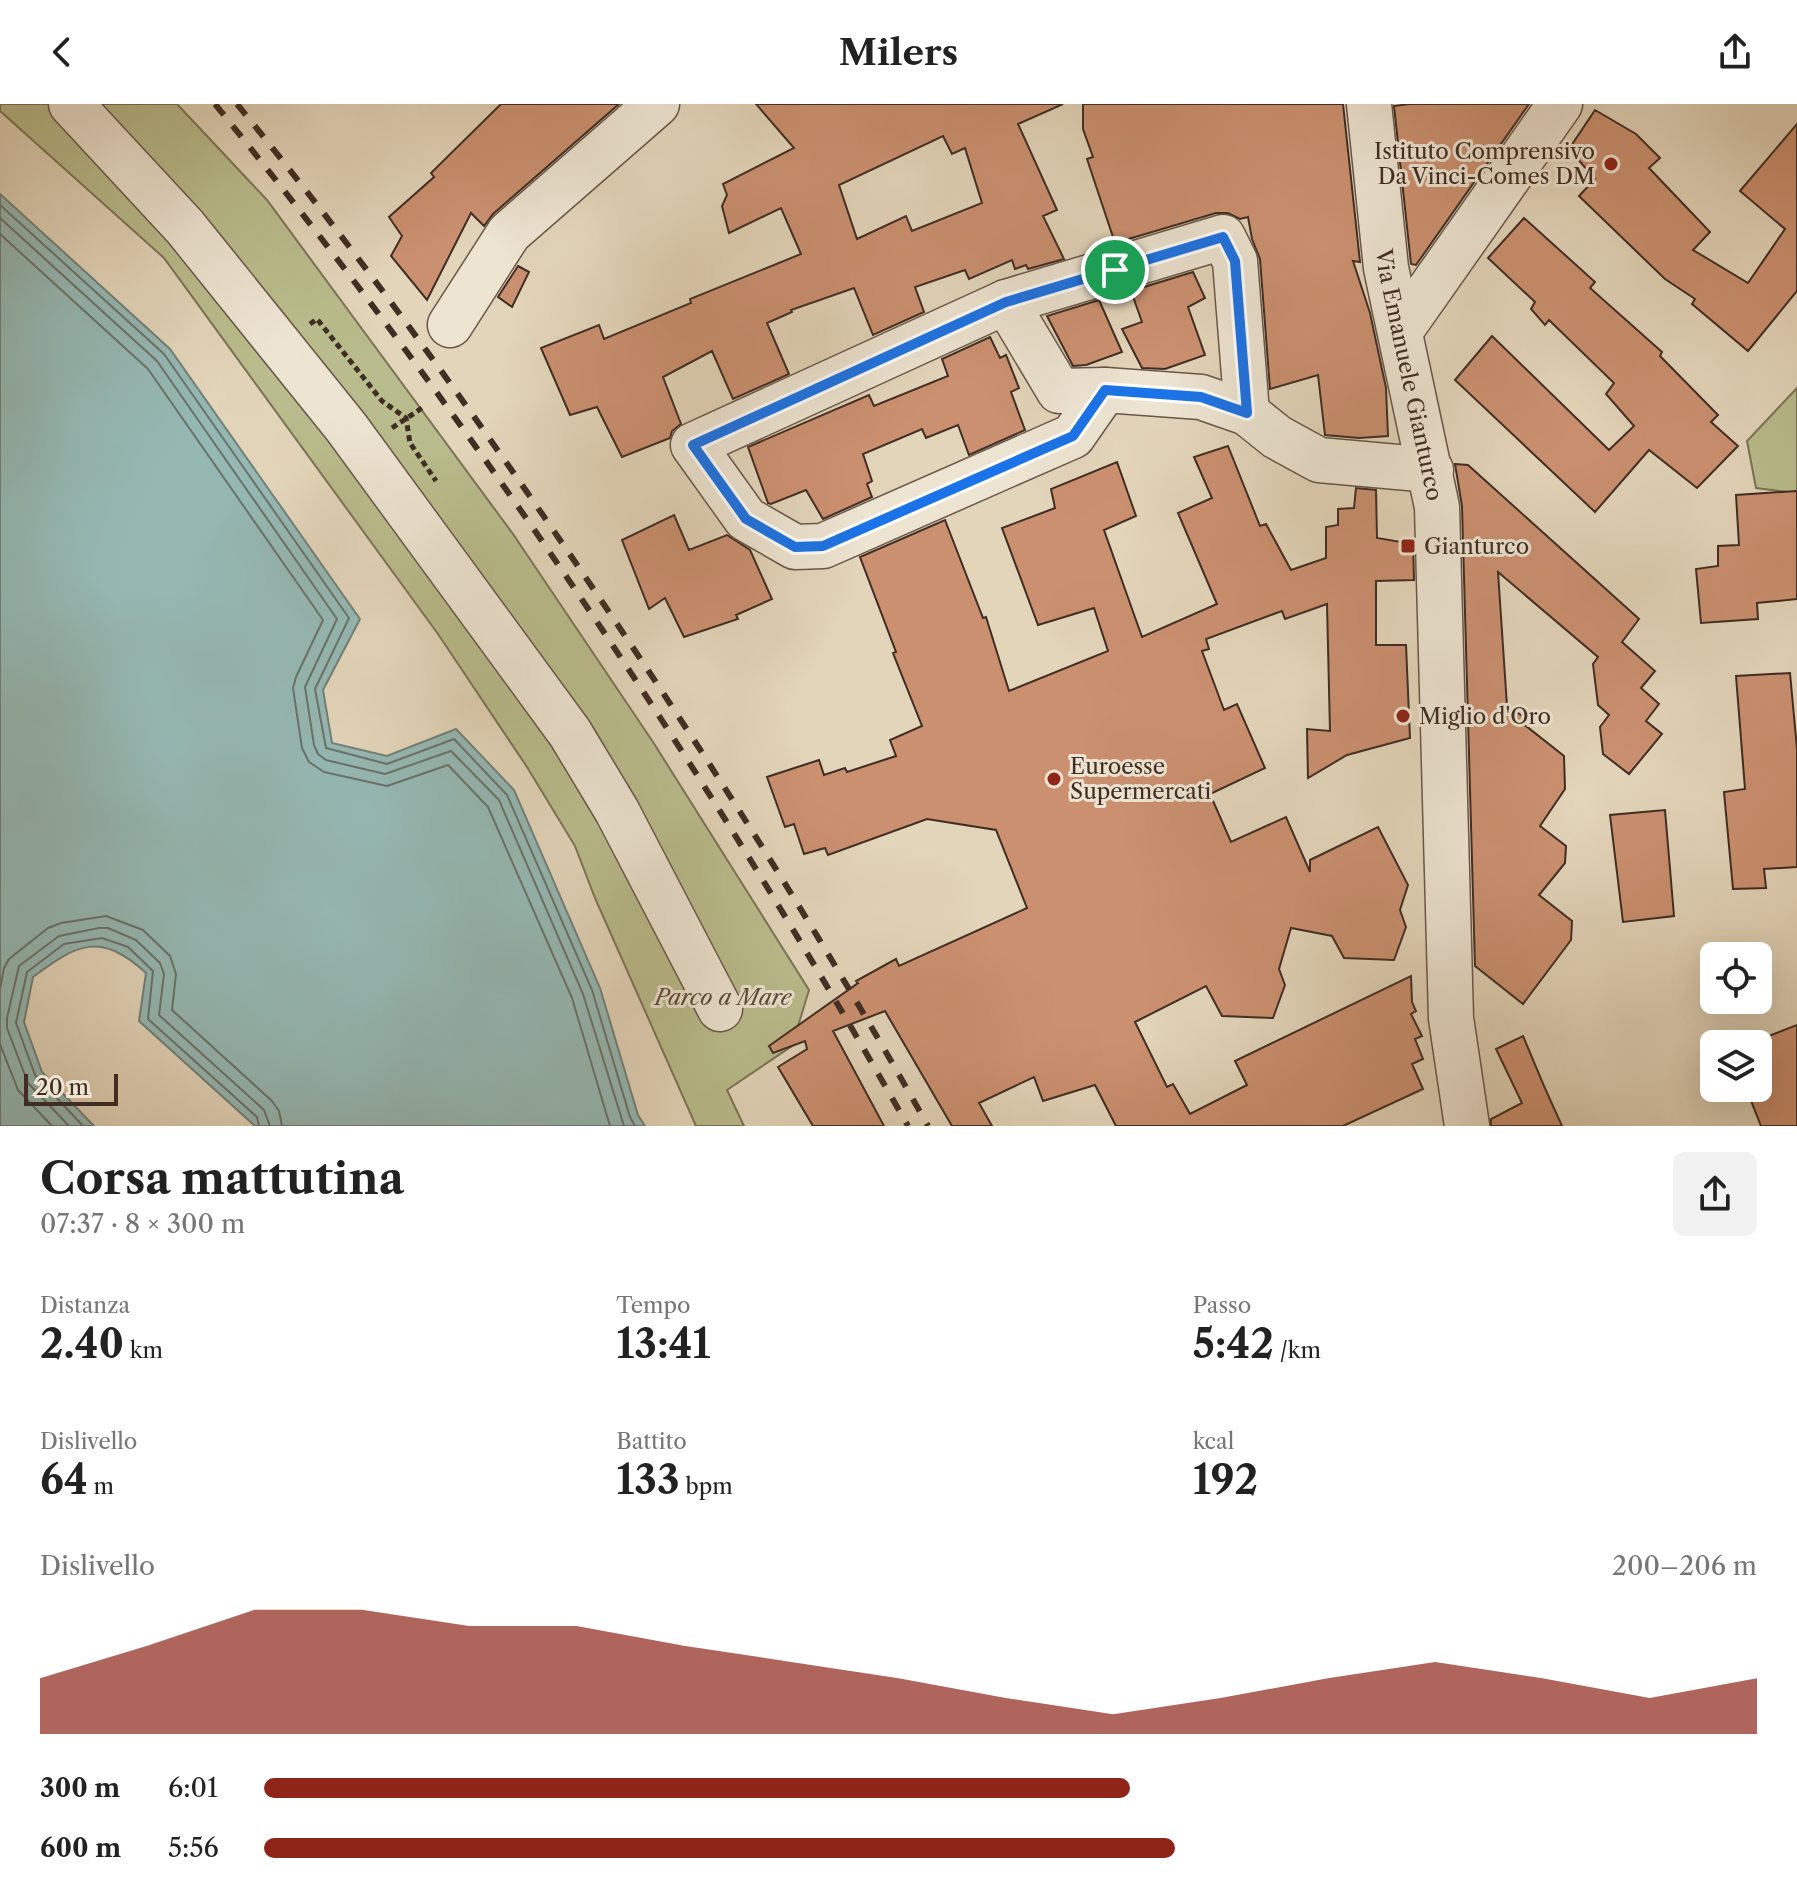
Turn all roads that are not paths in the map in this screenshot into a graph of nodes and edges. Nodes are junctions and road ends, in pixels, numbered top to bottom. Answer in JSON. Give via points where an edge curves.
{"nodes":[{"id":1,"x":71,"y":104,"type":"edge"},
{"id":2,"x":657,"y":104,"type":"edge"},
{"id":3,"x":1369,"y":104,"type":"edge"},
{"id":4,"x":1560,"y":104,"type":"edge"},
{"id":5,"x":1006,"y":302,"type":"junction"},
{"id":6,"x":450,"y":325,"type":"dead end"},
{"id":7,"x":1401,"y":330,"type":"junction"},
{"id":8,"x":1105,"y":390,"type":"junction"},
{"id":9,"x":1247,"y":413,"type":"junction"},
{"id":10,"x":1431,"y":470,"type":"junction"},
{"id":11,"x":720,"y":1009,"type":"dead end"},
{"id":12,"x":1467,"y":1126,"type":"edge"}],
"edges":[{"from":1,"to":11,"type":"street","via":[[185,227],[346,427],[570,733],[617,811]]},
{"from":2,"to":6,"type":"street","via":[[509,233]]},
{"from":3,"to":7,"type":"street","name":"Via Emanuele Gianturco","via":[[1386,268]]},
{"from":4,"to":7,"type":"street"},
{"from":5,"to":8,"type":"street","via":[[1059,391]]},
{"from":5,"to":8,"type":"street","via":[[693,445],[746,519],[795,547],[823,546],[1073,436]]},
{"from":5,"to":9,"type":"street","via":[[1223,237],[1235,261]]},
{"from":7,"to":10,"type":"street","name":"Via Emanuele Gianturco"},
{"from":8,"to":9,"type":"street","via":[[1201,397]]},
{"from":9,"to":10,"type":"street","via":[[1319,460]]},
{"from":10,"to":12,"type":"street","name":"Via Emanuele Gianturco","via":[[1437,507],[1451,1018]]}]}
